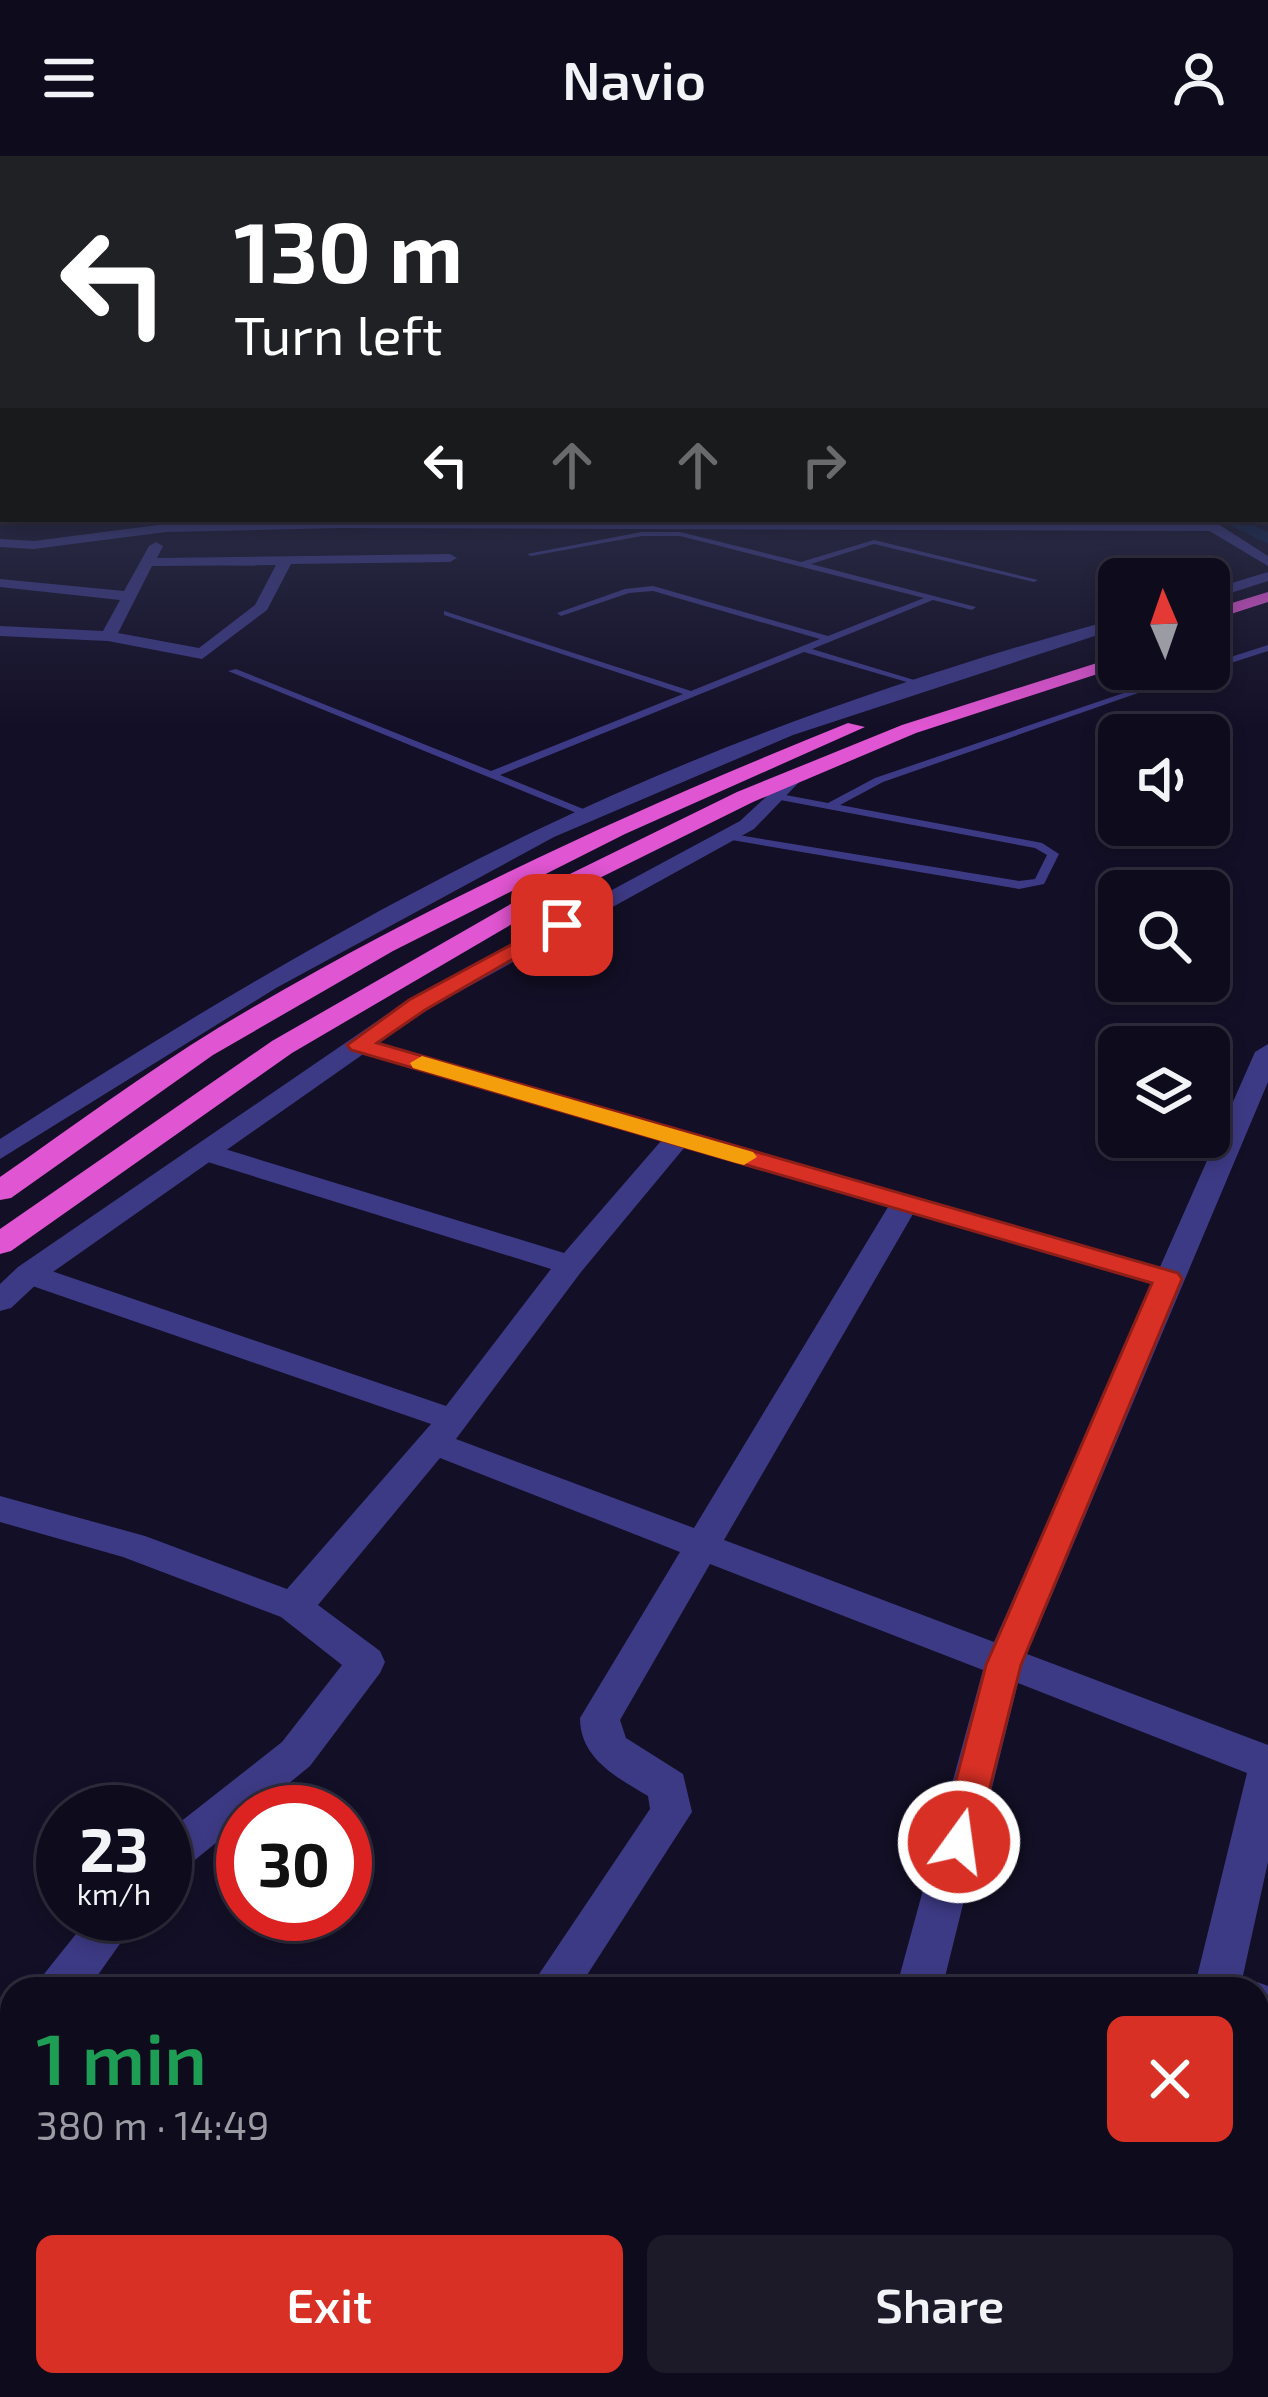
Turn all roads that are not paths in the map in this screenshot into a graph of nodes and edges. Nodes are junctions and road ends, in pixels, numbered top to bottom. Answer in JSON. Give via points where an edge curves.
{"nodes":[{"id":1,"x":303,"y":522,"type":"edge"},
{"id":2,"x":401,"y":522,"type":"edge"},
{"id":3,"x":525,"y":522,"type":"edge"},
{"id":4,"x":605,"y":522,"type":"edge"},
{"id":5,"x":668,"y":522,"type":"edge"},
{"id":6,"x":1202,"y":522,"type":"edge"},
{"id":7,"x":168,"y":523,"type":"edge"},
{"id":8,"x":756,"y":523,"type":"edge"},
{"id":9,"x":839,"y":523,"type":"edge"},
{"id":10,"x":911,"y":523,"type":"edge"},
{"id":11,"x":993,"y":523,"type":"edge"},
{"id":12,"x":1065,"y":523,"type":"edge"},
{"id":13,"x":1143,"y":523,"type":"edge"},
{"id":14,"x":1213,"y":527,"type":"junction"},
{"id":15,"x":0,"y":543,"type":"edge"},
{"id":16,"x":531,"y":554,"type":"dead end"},
{"id":17,"x":450,"y":558,"type":"dead end"},
{"id":18,"x":288,"y":559,"type":"junction"},
{"id":19,"x":19,"y":562,"type":"edge"},
{"id":20,"x":147,"y":562,"type":"junction"},
{"id":21,"x":1268,"y":562,"type":"edge"},
{"id":22,"x":801,"y":564,"type":"junction"},
{"id":23,"x":1268,"y":576,"type":"edge"},
{"id":24,"x":1034,"y":580,"type":"dead end"},
{"id":25,"x":1230,"y":589,"type":"edge"},
{"id":26,"x":129,"y":596,"type":"junction"},
{"id":27,"x":933,"y":597,"type":"junction"},
{"id":28,"x":1268,"y":597,"type":"edge"},
{"id":29,"x":972,"y":607,"type":"dead end"},
{"id":30,"x":1230,"y":609,"type":"edge"},
{"id":31,"x":447,"y":613,"type":"dead end"},
{"id":32,"x":562,"y":613,"type":"dead end"},
{"id":33,"x":1268,"y":613,"type":"edge"},
{"id":34,"x":1230,"y":625,"type":"edge"},
{"id":35,"x":1098,"y":630,"type":"edge"},
{"id":36,"x":0,"y":631,"type":"edge"},
{"id":37,"x":108,"y":636,"type":"junction"},
{"id":38,"x":828,"y":639,"type":"junction"},
{"id":39,"x":1268,"y":648,"type":"edge"},
{"id":40,"x":803,"y":649,"type":"junction"},
{"id":41,"x":1098,"y":651,"type":"edge"},
{"id":42,"x":1230,"y":660,"type":"edge"},
{"id":43,"x":1098,"y":668,"type":"edge"},
{"id":44,"x":233,"y":671,"type":"dead end"},
{"id":45,"x":921,"y":685,"type":"junction"},
{"id":46,"x":1141,"y":690,"type":"edge"},
{"id":47,"x":692,"y":694,"type":"junction"},
{"id":48,"x":491,"y":775,"type":"junction"},
{"id":49,"x":794,"y":777,"type":"junction"},
{"id":50,"x":775,"y":796,"type":"junction"},
{"id":51,"x":830,"y":806,"type":"junction"},
{"id":52,"x":589,"y":814,"type":"junction"},
{"id":53,"x":726,"y":836,"type":"junction"},
{"id":54,"x":359,"y":1045,"type":"junction"},
{"id":55,"x":1268,"y":1052,"type":"edge"},
{"id":56,"x":1260,"y":1089,"type":"edge"},
{"id":57,"x":678,"y":1138,"type":"junction"},
{"id":58,"x":0,"y":1151,"type":"edge"},
{"id":59,"x":205,"y":1152,"type":"junction"},
{"id":60,"x":0,"y":1191,"type":"edge"},
{"id":61,"x":905,"y":1203,"type":"junction"},
{"id":62,"x":0,"y":1244,"type":"edge"},
{"id":63,"x":570,"y":1265,"type":"junction"},
{"id":64,"x":29,"y":1274,"type":"junction"},
{"id":65,"x":1168,"y":1279,"type":"junction"},
{"id":66,"x":0,"y":1300,"type":"edge"},
{"id":67,"x":443,"y":1432,"type":"junction"},
{"id":68,"x":0,"y":1509,"type":"edge"},
{"id":69,"x":702,"y":1548,"type":"junction"},
{"id":70,"x":294,"y":1607,"type":"junction"},
{"id":71,"x":1003,"y":1665,"type":"junction"},
{"id":72,"x":1268,"y":1767,"type":"edge"},
{"id":73,"x":192,"y":1837,"type":"edge"},
{"id":74,"x":98,"y":1941,"type":"edge"},
{"id":75,"x":69,"y":1977,"type":"edge"},
{"id":76,"x":560,"y":1977,"type":"edge"},
{"id":77,"x":922,"y":1977,"type":"edge"},
{"id":78,"x":1220,"y":1977,"type":"edge"}],
"edges":[{"from":1,"to":2,"type":"street"},
{"from":1,"to":7,"type":"street"},
{"from":2,"to":3,"type":"street"},
{"from":3,"to":4,"type":"street"},
{"from":4,"to":5,"type":"street"},
{"from":5,"to":8,"type":"street"},
{"from":6,"to":14,"type":"street"},
{"from":7,"to":19,"type":"street"},
{"from":7,"to":20,"type":"street"},
{"from":8,"to":9,"type":"street"},
{"from":9,"to":10,"type":"street"},
{"from":10,"to":11,"type":"street"},
{"from":11,"to":12,"type":"street"},
{"from":12,"to":13,"type":"street"},
{"from":13,"to":14,"type":"street"},
{"from":14,"to":21,"type":"street"},
{"from":15,"to":19,"type":"street"},
{"from":16,"to":22,"type":"lane","via":[[666,533]]},
{"from":17,"to":18,"type":"street"},
{"from":18,"to":20,"type":"street"},
{"from":18,"to":37,"type":"street","via":[[262,607],[202,654]]},
{"from":19,"to":26,"type":"street"},
{"from":20,"to":26,"type":"street"},
{"from":22,"to":24,"type":"lane","via":[[874,542]]},
{"from":22,"to":27,"type":"lane"},
{"from":23,"to":25,"type":"street"},
{"from":26,"to":37,"type":"street"},
{"from":27,"to":29,"type":"lane"},
{"from":27,"to":38,"type":"lane"},
{"from":28,"to":30,"type":"highway"},
{"from":31,"to":47,"type":"lane"},
{"from":32,"to":38,"type":"lane","via":[[653,589]]},
{"from":33,"to":34,"type":"highway"},
{"from":35,"to":45,"type":"street"},
{"from":36,"to":37,"type":"street"},
{"from":38,"to":40,"type":"lane"},
{"from":39,"to":42,"type":"lane"},
{"from":40,"to":45,"type":"lane"},
{"from":40,"to":47,"type":"lane"},
{"from":41,"to":60,"type":"highway","via":[[877,718],[687,795],[231,1032]]},
{"from":43,"to":49,"type":"highway","via":[[909,729]]},
{"from":44,"to":48,"type":"lane"},
{"from":45,"to":52,"type":"street","via":[[737,750]]},
{"from":46,"to":51,"type":"lane","via":[[879,779]]},
{"from":47,"to":48,"type":"lane"},
{"from":48,"to":52,"type":"lane"},
{"from":49,"to":50,"type":"street"},
{"from":49,"to":62,"type":"highway","via":[[532,902],[281,1047]]},
{"from":50,"to":51,"type":"lane"},
{"from":50,"to":53,"type":"street"},
{"from":51,"to":53,"type":"lane","via":[[1053,854],[1040,882],[1018,885]]},
{"from":52,"to":58,"type":"street","via":[[270,980]]},
{"from":53,"to":54,"type":"street","via":[[417,1005]]},
{"from":54,"to":57,"type":"street"},
{"from":54,"to":59,"type":"street"},
{"from":55,"to":56,"type":"street"},
{"from":56,"to":65,"type":"street"},
{"from":57,"to":61,"type":"street"},
{"from":57,"to":63,"type":"street"},
{"from":59,"to":63,"type":"street"},
{"from":59,"to":64,"type":"street"},
{"from":61,"to":65,"type":"street"},
{"from":61,"to":69,"type":"street"},
{"from":63,"to":67,"type":"street"},
{"from":64,"to":66,"type":"street"},
{"from":64,"to":67,"type":"street"},
{"from":65,"to":71,"type":"street"},
{"from":67,"to":69,"type":"street"},
{"from":67,"to":70,"type":"street"},
{"from":68,"to":70,"type":"street","via":[[132,1546]]},
{"from":69,"to":71,"type":"street"},
{"from":69,"to":76,"type":"street","via":[[597,1732],[668,1787],[671,1812]]},
{"from":70,"to":73,"type":"street","via":[[366,1662],[296,1754]]},
{"from":71,"to":72,"type":"street"},
{"from":71,"to":77,"type":"street"},
{"from":72,"to":78,"type":"street"},
{"from":74,"to":75,"type":"street"}]}
